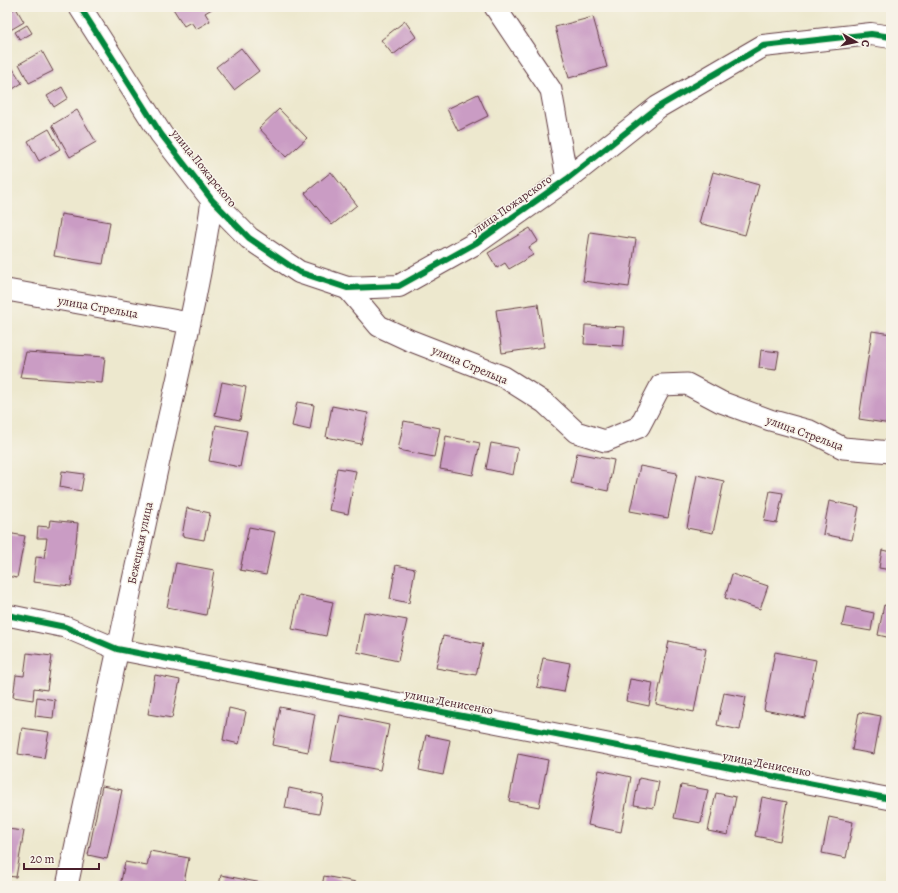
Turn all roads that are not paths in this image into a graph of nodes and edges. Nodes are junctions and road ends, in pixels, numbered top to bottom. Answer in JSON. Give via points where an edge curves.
{"nodes":[{"id":1,"x":80,"y":7,"type":"edge"},
{"id":2,"x":495,"y":7,"type":"edge"},
{"id":3,"x":891,"y":37,"type":"edge"},
{"id":4,"x":567,"y":179,"type":"junction"},
{"id":5,"x":212,"y":200,"type":"junction"},
{"id":6,"x":347,"y":288,"type":"junction"},
{"id":7,"x":7,"y":290,"type":"edge"},
{"id":8,"x":189,"y":323,"type":"junction"},
{"id":9,"x":891,"y":452,"type":"edge"},
{"id":10,"x":7,"y":615,"type":"edge"},
{"id":11,"x":117,"y":649,"type":"junction"},
{"id":12,"x":891,"y":799,"type":"edge"},
{"id":13,"x":67,"y":886,"type":"edge"}],
"edges":[{"from":1,"to":5,"type":"street","name":"улица Пожарского","via":[[161,134]]},
{"from":2,"to":4,"type":"street","via":[[552,90]]},
{"from":3,"to":4,"type":"street","name":"улица Пожарского","via":[[871,34],[763,46],[658,107]]},
{"from":4,"to":6,"type":"street","name":"улица Пожарского","via":[[476,243],[399,286]]},
{"from":5,"to":6,"type":"street","name":"улица Пожарского","via":[[249,238],[299,272]]},
{"from":5,"to":8,"type":"street","name":"Бежецкая улица"},
{"from":6,"to":9,"type":"street","name":"улица Стрельца","via":[[378,326],[504,377],[545,403],[576,432],[604,441],[640,427],[661,385],[687,384],[721,402],[810,432],[843,448]]},
{"from":7,"to":8,"type":"street","name":"улица Стрельца"},
{"from":8,"to":11,"type":"street","name":"Бежецкая улица"},
{"from":10,"to":11,"type":"street","name":"улица Денисенко","via":[[65,627]]},
{"from":11,"to":12,"type":"street","name":"улица Денисенко"},
{"from":11,"to":13,"type":"street","name":"Бежецкая улица"}]}
